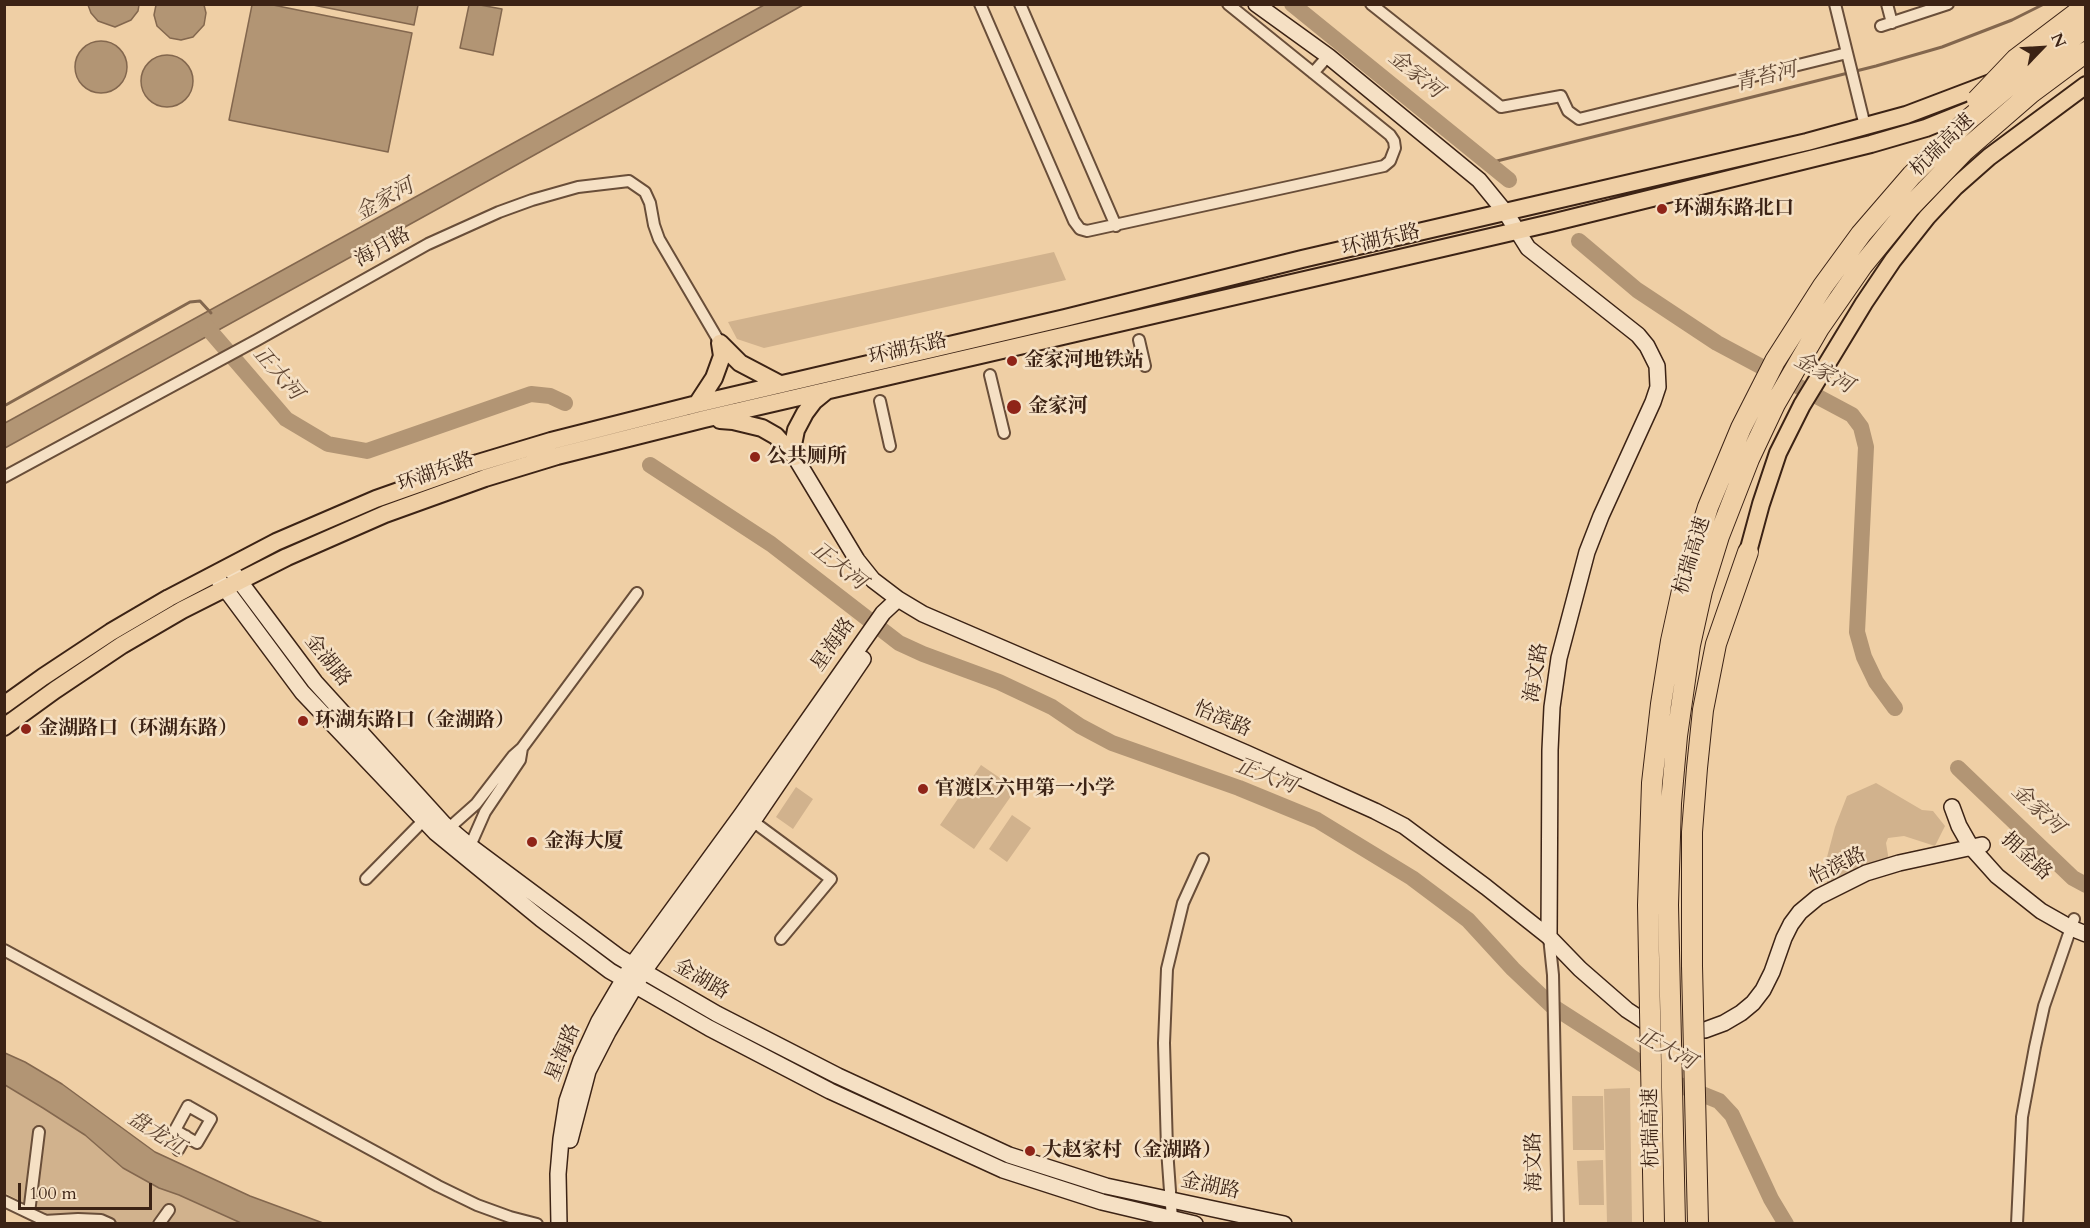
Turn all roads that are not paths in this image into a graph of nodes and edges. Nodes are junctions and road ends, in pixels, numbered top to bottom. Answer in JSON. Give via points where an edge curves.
{"nodes":[{"id":1,"x":980,"y":4,"type":"edge"},
{"id":2,"x":1020,"y":4,"type":"edge"},
{"id":3,"x":1256,"y":4,"type":"edge"},
{"id":4,"x":1371,"y":4,"type":"edge"},
{"id":5,"x":1835,"y":4,"type":"edge"},
{"id":6,"x":1887,"y":4,"type":"edge"},
{"id":7,"x":1948,"y":4,"type":"edge"},
{"id":8,"x":2085,"y":6,"type":"edge"},
{"id":9,"x":1235,"y":7,"type":"edge"},
{"id":10,"x":2085,"y":27,"type":"edge"},
{"id":11,"x":2085,"y":38,"type":"edge"},
{"id":12,"x":2085,"y":52,"type":"edge"},
{"id":13,"x":1846,"y":53,"type":"junction"},
{"id":14,"x":1328,"y":56,"type":"junction"},
{"id":15,"x":2085,"y":62,"type":"edge"},
{"id":16,"x":1313,"y":73,"type":"junction"},
{"id":17,"x":2085,"y":85,"type":"edge"},
{"id":18,"x":1865,"y":126,"type":"junction"},
{"id":19,"x":1930,"y":156,"type":"junction"},
{"id":20,"x":1506,"y":213,"type":"junction"},
{"id":21,"x":1116,"y":226,"type":"junction"},
{"id":22,"x":1516,"y":231,"type":"junction"},
{"id":23,"x":1139,"y":340,"type":"dead end"},
{"id":24,"x":720,"y":343,"type":"junction"},
{"id":25,"x":1145,"y":366,"type":"dead end"},
{"id":26,"x":990,"y":375,"type":"dead end"},
{"id":27,"x":780,"y":384,"type":"junction"},
{"id":28,"x":826,"y":391,"type":"junction"},
{"id":29,"x":880,"y":401,"type":"dead end"},
{"id":30,"x":700,"y":412,"type":"junction"},
{"id":31,"x":1004,"y":433,"type":"dead end"},
{"id":32,"x":890,"y":446,"type":"dead end"},
{"id":33,"x":795,"y":457,"type":"junction"},
{"id":34,"x":4,"y":477,"type":"edge"},
{"id":35,"x":1748,"y":552,"type":"joint"},
{"id":36,"x":222,"y":570,"type":"junction"},
{"id":37,"x":240,"y":581,"type":"junction"},
{"id":38,"x":225,"y":589,"type":"junction"},
{"id":39,"x":637,"y":593,"type":"dead end"},
{"id":40,"x":898,"y":599,"type":"junction"},
{"id":41,"x":4,"y":705,"type":"edge"},
{"id":42,"x":4,"y":727,"type":"edge"},
{"id":43,"x":522,"y":748,"type":"junction"},
{"id":44,"x":1952,"y":807,"type":"dead end"},
{"id":45,"x":747,"y":817,"type":"junction"},
{"id":46,"x":424,"y":820,"type":"junction"},
{"id":47,"x":449,"y":828,"type":"junction"},
{"id":48,"x":470,"y":846,"type":"junction"},
{"id":49,"x":1976,"y":846,"type":"junction"},
{"id":50,"x":1203,"y":859,"type":"dead end"},
{"id":51,"x":366,"y":879,"type":"dead end"},
{"id":52,"x":2077,"y":924,"type":"edge"},
{"id":53,"x":2085,"y":934,"type":"edge"},
{"id":54,"x":1549,"y":937,"type":"junction"},
{"id":55,"x":781,"y":939,"type":"dead end"},
{"id":56,"x":4,"y":950,"type":"edge"},
{"id":57,"x":638,"y":968,"type":"junction"},
{"id":58,"x":630,"y":982,"type":"junction"},
{"id":59,"x":1647,"y":1023,"type":"dead end"},
{"id":60,"x":1705,"y":1030,"type":"dead end"},
{"id":61,"x":39,"y":1132,"type":"dead end"},
{"id":62,"x":186,"y":1137,"type":"dead end"},
{"id":63,"x":178,"y":1150,"type":"dead end"},
{"id":64,"x":1171,"y":1200,"type":"junction"},
{"id":65,"x":4,"y":1201,"type":"edge"},
{"id":66,"x":169,"y":1210,"type":"dead end"},
{"id":67,"x":29,"y":1213,"type":"junction"},
{"id":68,"x":1172,"y":1221,"type":"edge"},
{"id":69,"x":47,"y":1222,"type":"edge"},
{"id":70,"x":110,"y":1224,"type":"edge"},
{"id":71,"x":159,"y":1224,"type":"edge"},
{"id":72,"x":537,"y":1224,"type":"edge"},
{"id":73,"x":559,"y":1224,"type":"edge"},
{"id":74,"x":568,"y":1224,"type":"edge"},
{"id":75,"x":1195,"y":1224,"type":"edge"},
{"id":76,"x":1284,"y":1224,"type":"edge"},
{"id":77,"x":1558,"y":1224,"type":"edge"},
{"id":78,"x":1654,"y":1224,"type":"edge"},
{"id":79,"x":1675,"y":1224,"type":"edge"},
{"id":80,"x":1698,"y":1224,"type":"edge"},
{"id":81,"x":2017,"y":1224,"type":"edge"}],
"edges":[{"from":1,"to":21,"type":"street","via":[[1074,221],[1087,231]]},
{"from":2,"to":21,"type":"street"},
{"from":3,"to":14,"type":"street","name":"海文路"},
{"from":4,"to":13,"type":"street","via":[[1501,107],[1560,96],[1568,111],[1579,119]]},
{"from":5,"to":13,"type":"street"},
{"from":6,"to":7,"type":"street","via":[[1886,25]]},
{"from":8,"to":19,"type":"highway","bridge":true,"via":[[2001,73]]},
{"from":9,"to":16,"type":"street"},
{"from":10,"to":19,"type":"highway","name":"杭瑞高速","bridge":true,"via":[[1988,102]]},
{"from":11,"to":18,"type":"main road","name":"环湖东路","via":[[1971,91]]},
{"from":12,"to":79,"type":"highway","name":"杭瑞高速","bridge":true,"via":[[1957,158],[1910,207],[1854,276],[1775,404],[1742,474],[1719,536],[1690,645],[1672,784],[1668,905]]},
{"from":13,"to":18,"type":"street"},
{"from":14,"to":16,"type":"street"},
{"from":14,"to":20,"type":"street","name":"海文路","via":[[1479,180]]},
{"from":15,"to":22,"type":"main road","name":"环湖东路","via":[[1926,128]]},
{"from":16,"to":21,"type":"street","via":[[1394,141],[1390,161],[1384,166]]},
{"from":17,"to":35,"type":"main road","via":[[1954,187],[1893,260],[1815,381],[1778,453]]},
{"from":18,"to":20,"type":"main road","name":"环湖东路"},
{"from":19,"to":78,"type":"highway","name":"杭瑞高速","bridge":true,"via":[[1842,259],[1775,361],[1721,473],[1683,586],[1661,704],[1649,830]]},
{"from":20,"to":22,"type":"street","name":"海文路"},
{"from":20,"to":27,"type":"main road","name":"环湖东路"},
{"from":22,"to":28,"type":"main road","name":"环湖东路"},
{"from":22,"to":54,"type":"street","name":"海文路","via":[[1528,248],[1638,335],[1659,373],[1653,402],[1587,552],[1558,658],[1550,750]]},
{"from":23,"to":25,"type":"street"},
{"from":24,"to":27,"type":"main road","via":[[740,363]]},
{"from":24,"to":30,"type":"main road","via":[[722,356]]},
{"from":24,"to":34,"type":"street","name":"海月路","via":[[659,239],[645,192],[629,180],[578,187],[541,197],[428,244]]},
{"from":26,"to":31,"type":"street"},
{"from":27,"to":30,"type":"main road","name":"环湖东路"},
{"from":28,"to":30,"type":"main road","name":"环湖东路"},
{"from":28,"to":33,"type":"main road","via":[[814,401],[796,430]]},
{"from":29,"to":32,"type":"street"},
{"from":30,"to":33,"type":"main road","via":[[762,428],[776,436]]},
{"from":30,"to":36,"type":"main road","name":"环湖东路","via":[[551,441],[478,463],[376,499]]},
{"from":30,"to":37,"type":"main road","name":"环湖东路","via":[[485,478],[385,514]]},
{"from":33,"to":40,"type":"street","name":"怡滨路","via":[[857,560],[873,580]]},
{"from":35,"to":80,"type":"highway","bridge":true,"via":[[1716,644],[1703,710],[1692,832]]},
{"from":36,"to":37,"type":"street","name":"金湖路"},
{"from":36,"to":38,"type":"street","name":"金湖路"},
{"from":36,"to":41,"type":"main road","name":"环湖东路","via":[[111,632]]},
{"from":37,"to":38,"type":"main road","name":"环湖东路"},
{"from":37,"to":47,"type":"street","name":"金湖路","via":[[315,682]]},
{"from":38,"to":42,"type":"main road","name":"环湖东路","via":[[122,645]]},
{"from":38,"to":46,"type":"street","name":"金湖路","via":[[302,692]]},
{"from":39,"to":43,"type":"street"},
{"from":40,"to":45,"type":"street","name":"星海路"},
{"from":40,"to":54,"type":"street","name":"怡滨路","via":[[923,614],[1404,826]]},
{"from":43,"to":47,"type":"street","via":[[476,804]]},
{"from":43,"to":48,"type":"street","via":[[520,760],[484,812]]},
{"from":44,"to":49,"type":"street","via":[[1959,826]]},
{"from":45,"to":55,"type":"street","via":[[831,879]]},
{"from":45,"to":57,"type":"street","name":"星海路"},
{"from":46,"to":51,"type":"street"},
{"from":46,"to":58,"type":"street","name":"金湖路","via":[[541,919]]},
{"from":47,"to":48,"type":"street","name":"金湖路"},
{"from":48,"to":57,"type":"street","name":"金湖路"},
{"from":49,"to":52,"type":"street","via":[[1997,876],[2041,911]]},
{"from":49,"to":60,"type":"street","name":"怡滨路","via":[[1866,873],[1818,897],[1791,924],[1763,990],[1753,1003],[1724,1023]]},
{"from":50,"to":64,"type":"street","via":[[1183,903],[1167,969],[1164,1043]]},
{"from":52,"to":53,"type":"street"},
{"from":52,"to":81,"type":"street","via":[[2044,1006],[2035,1047],[2022,1117]]},
{"from":54,"to":59,"type":"street","name":"怡滨路","via":[[1580,969]]},
{"from":54,"to":77,"type":"street","name":"海文路"},
{"from":56,"to":72,"type":"street","via":[[438,1186],[510,1217]]},
{"from":57,"to":58,"type":"street","name":"星海路"},
{"from":57,"to":64,"type":"street","name":"金湖路","via":[[837,1076],[1009,1155],[1106,1186]]},
{"from":58,"to":68,"type":"street","name":"金湖路","via":[[830,1091],[1003,1170]]},
{"from":58,"to":73,"type":"street","name":"星海路","via":[[599,1021],[567,1101],[558,1174]]},
{"from":58,"to":74,"type":"street","name":"星海路","via":[[588,1071],[570,1137],[565,1181]]},
{"from":61,"to":67,"type":"street"},
{"from":62,"to":63,"type":"street"},
{"from":64,"to":68,"type":"street"},
{"from":64,"to":76,"type":"street","name":"金湖路"},
{"from":65,"to":67,"type":"street"},
{"from":66,"to":71,"type":"street"},
{"from":67,"to":69,"type":"street"},
{"from":68,"to":75,"type":"street","name":"金湖路"},
{"from":69,"to":70,"type":"street","via":[[78,1219]]}]}
